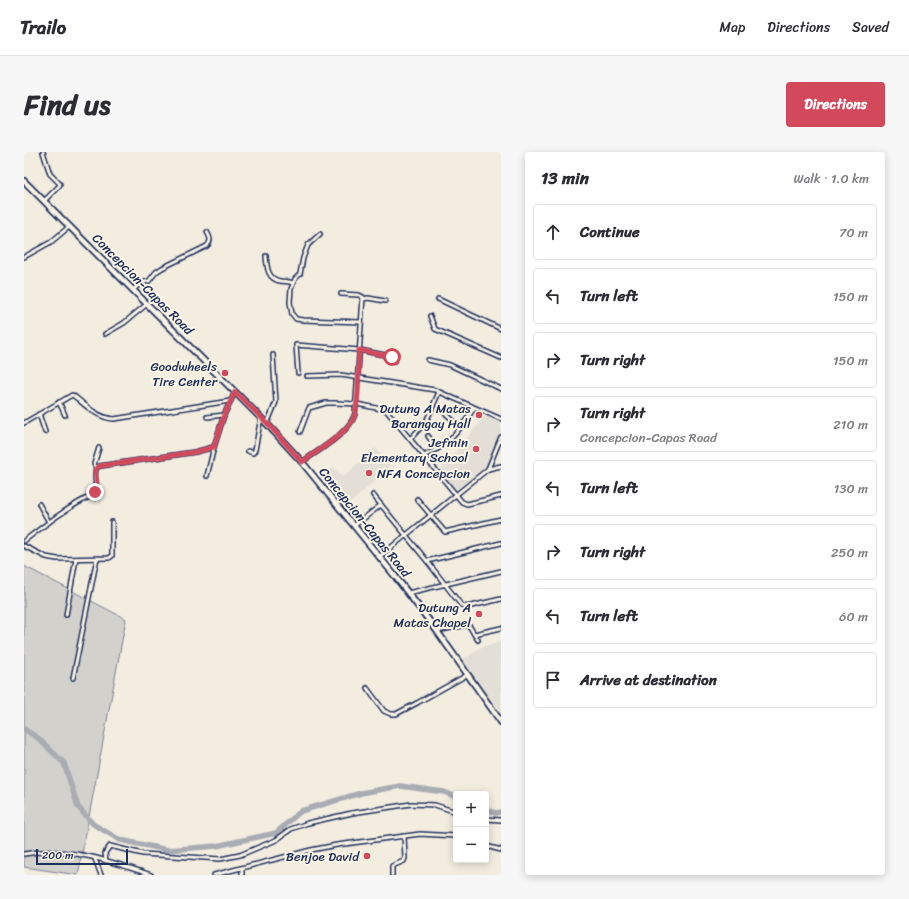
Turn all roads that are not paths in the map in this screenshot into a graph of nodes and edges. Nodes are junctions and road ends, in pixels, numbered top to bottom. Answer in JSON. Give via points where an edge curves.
{"nodes":[{"id":1,"x":43,"y":152,"type":"edge"},
{"id":2,"x":24,"y":181,"type":"edge"},
{"id":3,"x":44,"y":201,"type":"junction"},
{"id":4,"x":70,"y":226,"type":"junction"},
{"id":5,"x":207,"y":232,"type":"dead end"},
{"id":6,"x":320,"y":234,"type":"dead end"},
{"id":7,"x":266,"y":256,"type":"dead end"},
{"id":8,"x":24,"y":257,"type":"edge"},
{"id":9,"x":293,"y":283,"type":"junction"},
{"id":10,"x":133,"y":290,"type":"junction"},
{"id":11,"x":341,"y":294,"type":"dead end"},
{"id":12,"x":363,"y":299,"type":"junction"},
{"id":13,"x":438,"y":299,"type":"dead end"},
{"id":14,"x":385,"y":301,"type":"dead end"},
{"id":15,"x":148,"y":304,"type":"junction"},
{"id":16,"x":430,"y":316,"type":"dead end"},
{"id":17,"x":361,"y":322,"type":"junction"},
{"id":18,"x":501,"y":329,"type":"edge"},
{"id":19,"x":105,"y":334,"type":"dead end"},
{"id":20,"x":359,"y":350,"type":"junction"},
{"id":21,"x":272,"y":355,"type":"dead end"},
{"id":22,"x":501,"y":358,"type":"edge"},
{"id":23,"x":428,"y":360,"type":"dead end"},
{"id":24,"x":396,"y":361,"type":"dead end"},
{"id":25,"x":298,"y":373,"type":"dead end"},
{"id":26,"x":307,"y":376,"type":"dead end"},
{"id":27,"x":358,"y":379,"type":"junction"},
{"id":28,"x":501,"y":389,"type":"edge"},
{"id":29,"x":235,"y":392,"type":"junction"},
{"id":30,"x":439,"y":392,"type":"junction"},
{"id":31,"x":230,"y":401,"type":"junction"},
{"id":32,"x":59,"y":402,"type":"junction"},
{"id":33,"x":357,"y":404,"type":"junction"},
{"id":34,"x":440,"y":408,"type":"dead end"},
{"id":35,"x":474,"y":408,"type":"junction"},
{"id":36,"x":39,"y":414,"type":"junction"},
{"id":37,"x":224,"y":415,"type":"junction"},
{"id":38,"x":65,"y":416,"type":"dead end"},
{"id":39,"x":207,"y":417,"type":"dead end"},
{"id":40,"x":261,"y":417,"type":"junction"},
{"id":41,"x":501,"y":419,"type":"edge"},
{"id":42,"x":24,"y":423,"type":"edge"},
{"id":43,"x":268,"y":424,"type":"junction"},
{"id":44,"x":460,"y":427,"type":"junction"},
{"id":45,"x":45,"y":432,"type":"dead end"},
{"id":46,"x":300,"y":432,"type":"dead end"},
{"id":47,"x":428,"y":436,"type":"dead end"},
{"id":48,"x":501,"y":437,"type":"edge"},
{"id":49,"x":410,"y":439,"type":"junction"},
{"id":50,"x":214,"y":447,"type":"junction"},
{"id":51,"x":99,"y":448,"type":"dead end"},
{"id":52,"x":437,"y":449,"type":"junction"},
{"id":53,"x":248,"y":451,"type":"dead end"},
{"id":54,"x":424,"y":456,"type":"junction"},
{"id":55,"x":302,"y":462,"type":"junction"},
{"id":56,"x":501,"y":466,"type":"edge"},
{"id":57,"x":96,"y":468,"type":"junction"},
{"id":58,"x":488,"y":469,"type":"junction"},
{"id":59,"x":207,"y":476,"type":"dead end"},
{"id":60,"x":455,"y":494,"type":"junction"},
{"id":61,"x":372,"y":495,"type":"dead end"},
{"id":62,"x":501,"y":496,"type":"edge"},
{"id":63,"x":417,"y":498,"type":"dead end"},
{"id":64,"x":39,"y":504,"type":"dead end"},
{"id":65,"x":381,"y":505,"type":"junction"},
{"id":66,"x":431,"y":516,"type":"junction"},
{"id":67,"x":501,"y":519,"type":"edge"},
{"id":68,"x":49,"y":522,"type":"junction"},
{"id":69,"x":112,"y":522,"type":"dead end"},
{"id":70,"x":354,"y":526,"type":"junction"},
{"id":71,"x":406,"y":535,"type":"junction"},
{"id":72,"x":24,"y":541,"type":"edge"},
{"id":73,"x":501,"y":543,"type":"edge"},
{"id":74,"x":24,"y":546,"type":"edge"},
{"id":75,"x":379,"y":557,"type":"junction"},
{"id":76,"x":97,"y":558,"type":"junction"},
{"id":77,"x":76,"y":559,"type":"junction"},
{"id":78,"x":427,"y":561,"type":"junction"},
{"id":79,"x":501,"y":571,"type":"edge"},
{"id":80,"x":445,"y":585,"type":"junction"},
{"id":81,"x":408,"y":593,"type":"junction"},
{"id":82,"x":501,"y":599,"type":"edge"},
{"id":83,"x":66,"y":615,"type":"dead end"},
{"id":84,"x":501,"y":628,"type":"edge"},
{"id":85,"x":437,"y":631,"type":"junction"},
{"id":86,"x":474,"y":634,"type":"junction"},
{"id":87,"x":478,"y":640,"type":"dead end"},
{"id":88,"x":467,"y":675,"type":"junction"},
{"id":89,"x":73,"y":678,"type":"dead end"},
{"id":90,"x":367,"y":688,"type":"dead end"},
{"id":91,"x":501,"y":722,"type":"edge"},
{"id":92,"x":453,"y":811,"type":"edge"},
{"id":93,"x":489,"y":819,"type":"edge"},
{"id":94,"x":501,"y":820,"type":"edge"},
{"id":95,"x":404,"y":836,"type":"junction"},
{"id":96,"x":453,"y":836,"type":"edge"},
{"id":97,"x":489,"y":847,"type":"edge"},
{"id":98,"x":501,"y":850,"type":"edge"},
{"id":99,"x":24,"y":854,"type":"edge"},
{"id":100,"x":95,"y":859,"type":"junction"},
{"id":101,"x":106,"y":861,"type":"junction"},
{"id":102,"x":242,"y":868,"type":"junction"},
{"id":103,"x":101,"y":875,"type":"edge"},
{"id":104,"x":151,"y":875,"type":"edge"},
{"id":105,"x":214,"y":875,"type":"edge"},
{"id":106,"x":242,"y":875,"type":"edge"},
{"id":107,"x":392,"y":875,"type":"edge"}],
"edges":[{"from":1,"to":3,"type":"street","via":[[50,174],[60,184]]},
{"from":2,"to":3,"type":"main road","name":"Concepcion-Capas Road"},
{"from":3,"to":4,"type":"main road","name":"Concepcion-Capas Road"},
{"from":4,"to":8,"type":"street","via":[[51,242]]},
{"from":4,"to":10,"type":"main road","name":"Concepcion-Capas Road"},
{"from":5,"to":10,"type":"street","via":[[211,238],[208,246],[162,268]]},
{"from":6,"to":9,"type":"street","via":[[308,245],[300,274]]},
{"from":7,"to":9,"type":"street","via":[[272,277],[278,281]]},
{"from":9,"to":17,"type":"street","via":[[290,302],[292,314],[296,319]]},
{"from":10,"to":15,"type":"main road","name":"Concepcion-Capas Road"},
{"from":11,"to":12,"type":"street","via":[[361,295]]},
{"from":12,"to":14,"type":"street"},
{"from":12,"to":17,"type":"street"},
{"from":13,"to":18,"type":"street"},
{"from":15,"to":19,"type":"street"},
{"from":15,"to":29,"type":"main road","name":"Concepcion-Capas Road"},
{"from":16,"to":22,"type":"street","via":[[435,329]]},
{"from":17,"to":20,"type":"street"},
{"from":20,"to":24,"type":"street","via":[[390,356]]},
{"from":20,"to":25,"type":"street","via":[[296,345]]},
{"from":20,"to":27,"type":"street"},
{"from":21,"to":43,"type":"street","via":[[276,402]]},
{"from":23,"to":28,"type":"street","via":[[450,365]]},
{"from":26,"to":27,"type":"street","via":[[341,375]]},
{"from":27,"to":30,"type":"street"},
{"from":27,"to":33,"type":"street"},
{"from":29,"to":31,"type":"street"},
{"from":29,"to":40,"type":"main road","name":"Concepcion-Capas Road"},
{"from":30,"to":35,"type":"street"},
{"from":30,"to":49,"type":"street","via":[[427,421]]},
{"from":31,"to":32,"type":"street","via":[[114,420],[104,418],[74,396]]},
{"from":31,"to":37,"type":"street"},
{"from":32,"to":36,"type":"street"},
{"from":32,"to":38,"type":"street"},
{"from":33,"to":46,"type":"street","via":[[326,403],[312,406],[308,409]]},
{"from":33,"to":49,"type":"street","via":[[386,410]]},
{"from":33,"to":55,"type":"street","via":[[351,423]]},
{"from":34,"to":44,"type":"street"},
{"from":35,"to":41,"type":"street"},
{"from":35,"to":44,"type":"street"},
{"from":36,"to":42,"type":"street"},
{"from":36,"to":45,"type":"street"},
{"from":37,"to":39,"type":"street"},
{"from":37,"to":50,"type":"street"},
{"from":40,"to":43,"type":"main road","name":"Concepcion-Capas Road"},
{"from":40,"to":53,"type":"street","via":[[255,450],[253,453]]},
{"from":43,"to":55,"type":"main road","name":"Concepcion-Capas Road"},
{"from":44,"to":52,"type":"street"},
{"from":47,"to":52,"type":"street"},
{"from":48,"to":58,"type":"street"},
{"from":49,"to":54,"type":"street"},
{"from":50,"to":57,"type":"street"},
{"from":50,"to":59,"type":"street"},
{"from":51,"to":57,"type":"street","via":[[94,464]]},
{"from":52,"to":54,"type":"street"},
{"from":54,"to":60,"type":"street"},
{"from":55,"to":70,"type":"main road","name":"Concepcion-Capas Road"},
{"from":56,"to":58,"type":"street"},
{"from":57,"to":68,"type":"street","via":[[97,485],[93,495]]},
{"from":58,"to":60,"type":"street"},
{"from":60,"to":62,"type":"street","via":[[467,504]]},
{"from":60,"to":66,"type":"street"},
{"from":61,"to":65,"type":"street"},
{"from":63,"to":66,"type":"street"},
{"from":64,"to":68,"type":"street"},
{"from":65,"to":70,"type":"street"},
{"from":65,"to":71,"type":"street"},
{"from":66,"to":67,"type":"street","via":[[445,532]]},
{"from":66,"to":71,"type":"street"},
{"from":68,"to":72,"type":"street"},
{"from":69,"to":76,"type":"street","via":[[112,556]]},
{"from":70,"to":75,"type":"main road","name":"Concepcion-Capas Road"},
{"from":71,"to":75,"type":"street"},
{"from":71,"to":78,"type":"street"},
{"from":73,"to":78,"type":"street"},
{"from":74,"to":77,"type":"street","via":[[51,558]]},
{"from":75,"to":81,"type":"main road","name":"Concepcion-Capas Road"},
{"from":76,"to":77,"type":"street"},
{"from":76,"to":89,"type":"street"},
{"from":77,"to":83,"type":"street"},
{"from":78,"to":80,"type":"street"},
{"from":79,"to":80,"type":"street"},
{"from":80,"to":81,"type":"street"},
{"from":80,"to":82,"type":"street","via":[[464,607]]},
{"from":81,"to":85,"type":"main road","name":"Concepcion-Capas Road"},
{"from":84,"to":86,"type":"street"},
{"from":85,"to":86,"type":"street","via":[[466,625]]},
{"from":85,"to":88,"type":"main road","name":"Concepcion-Capas Road"},
{"from":86,"to":87,"type":"street"},
{"from":88,"to":90,"type":"street","via":[[396,714],[384,711]]},
{"from":88,"to":91,"type":"main road","name":"Concepcion-Capas Road"},
{"from":92,"to":101,"type":"street","via":[[435,805],[411,804],[352,813],[291,829],[276,840],[240,855],[220,858],[143,854],[110,846],[106,853]]},
{"from":93,"to":94,"type":"street"},
{"from":95,"to":96,"type":"street"},
{"from":95,"to":102,"type":"street","via":[[311,850]]},
{"from":95,"to":107,"type":"street","via":[[405,858],[404,861],[392,866]]},
{"from":97,"to":98,"type":"street"},
{"from":99,"to":100,"type":"street","via":[[53,852]]},
{"from":100,"to":101,"type":"street"},
{"from":100,"to":103,"type":"street"},
{"from":101,"to":104,"type":"street"},
{"from":102,"to":105,"type":"street"},
{"from":102,"to":106,"type":"street"}]}
